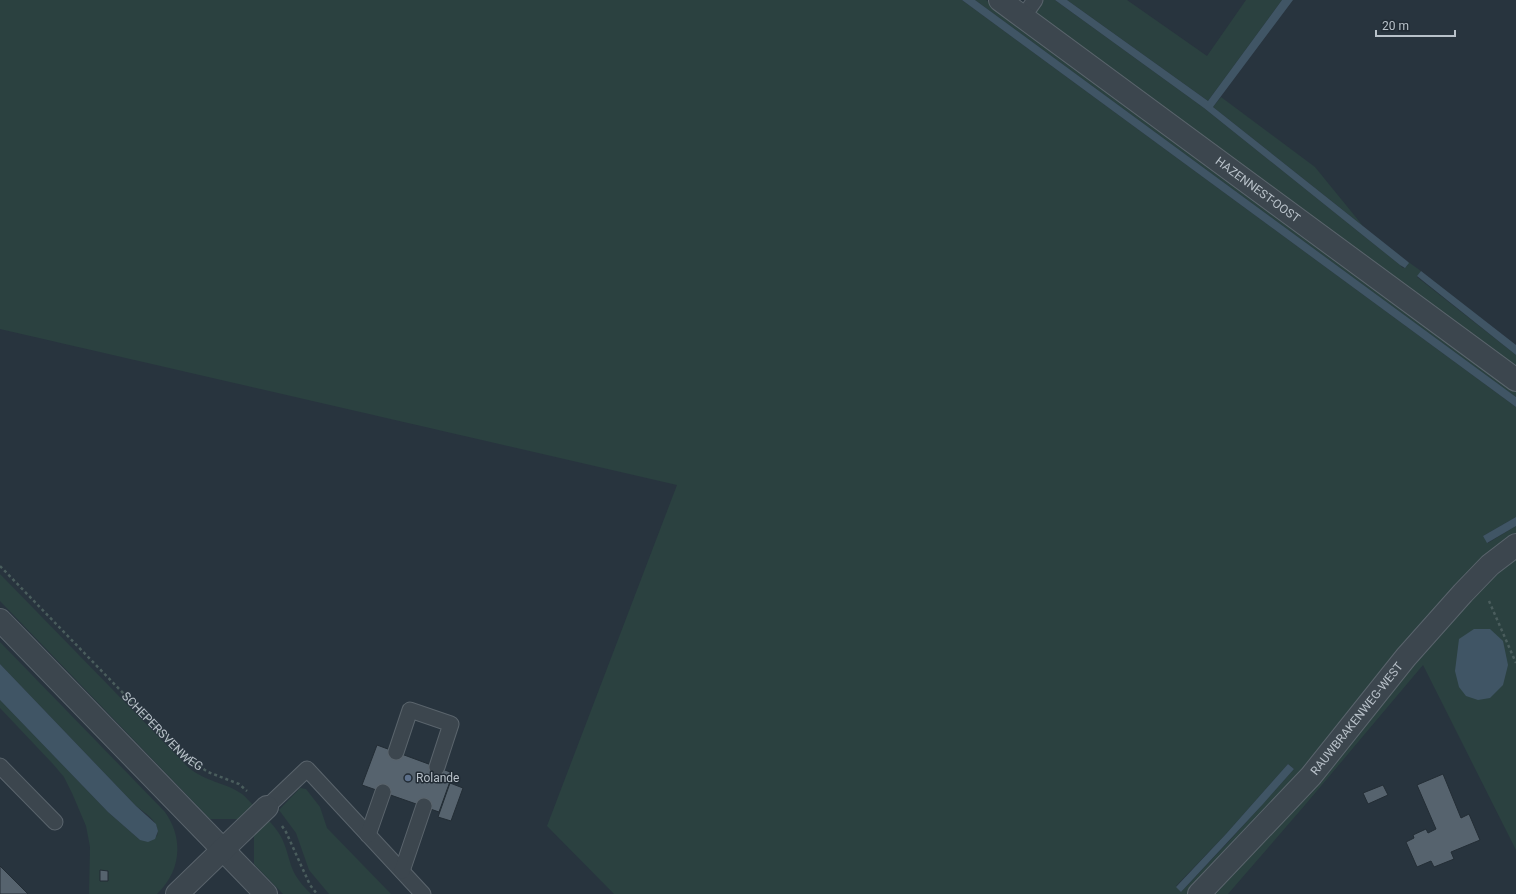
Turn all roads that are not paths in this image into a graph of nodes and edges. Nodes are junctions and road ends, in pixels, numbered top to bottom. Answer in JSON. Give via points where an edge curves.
{"nodes":[{"id":1,"x":1000,"y":0,"type":"edge"},
{"id":2,"x":1029,"y":8,"type":"edge"},
{"id":3,"x":1516,"y":380,"type":"edge"},
{"id":4,"x":1516,"y":545,"type":"edge"},
{"id":5,"x":0,"y":620,"type":"edge"},
{"id":6,"x":396,"y":752,"type":"dead end"},
{"id":7,"x":0,"y":766,"type":"edge"},
{"id":8,"x":437,"y":767,"type":"dead end"},
{"id":9,"x":383,"y":792,"type":"dead end"},
{"id":10,"x":267,"y":806,"type":"joint"},
{"id":11,"x":424,"y":806,"type":"dead end"},
{"id":12,"x":55,"y":822,"type":"dead end"},
{"id":13,"x":368,"y":835,"type":"junction"},
{"id":14,"x":223,"y":849,"type":"junction"},
{"id":15,"x":402,"y":871,"type":"junction"},
{"id":16,"x":177,"y":894,"type":"edge"},
{"id":17,"x":266,"y":894,"type":"edge"},
{"id":18,"x":423,"y":894,"type":"edge"},
{"id":19,"x":1199,"y":894,"type":"edge"}],
"edges":[{"from":1,"to":2,"type":"street","name":"HAZENNEST-OOST"},
{"from":2,"to":3,"type":"street","name":"HAZENNEST-OOST"},
{"from":4,"to":19,"type":"street","name":"RAUWBRAKENWEG-WEST","via":[[1479,576],[1406,657],[1310,776]]},
{"from":5,"to":14,"type":"street"},
{"from":6,"to":8,"type":"lane","via":[[410,710],[452,724]]},
{"from":7,"to":12,"type":"lane"},
{"from":9,"to":13,"type":"lane"},
{"from":10,"to":13,"type":"lane","via":[[307,769]]},
{"from":10,"to":14,"type":"street"},
{"from":11,"to":15,"type":"lane"},
{"from":13,"to":15,"type":"lane"},
{"from":14,"to":16,"type":"street"},
{"from":14,"to":17,"type":"street"},
{"from":15,"to":18,"type":"lane"}]}
